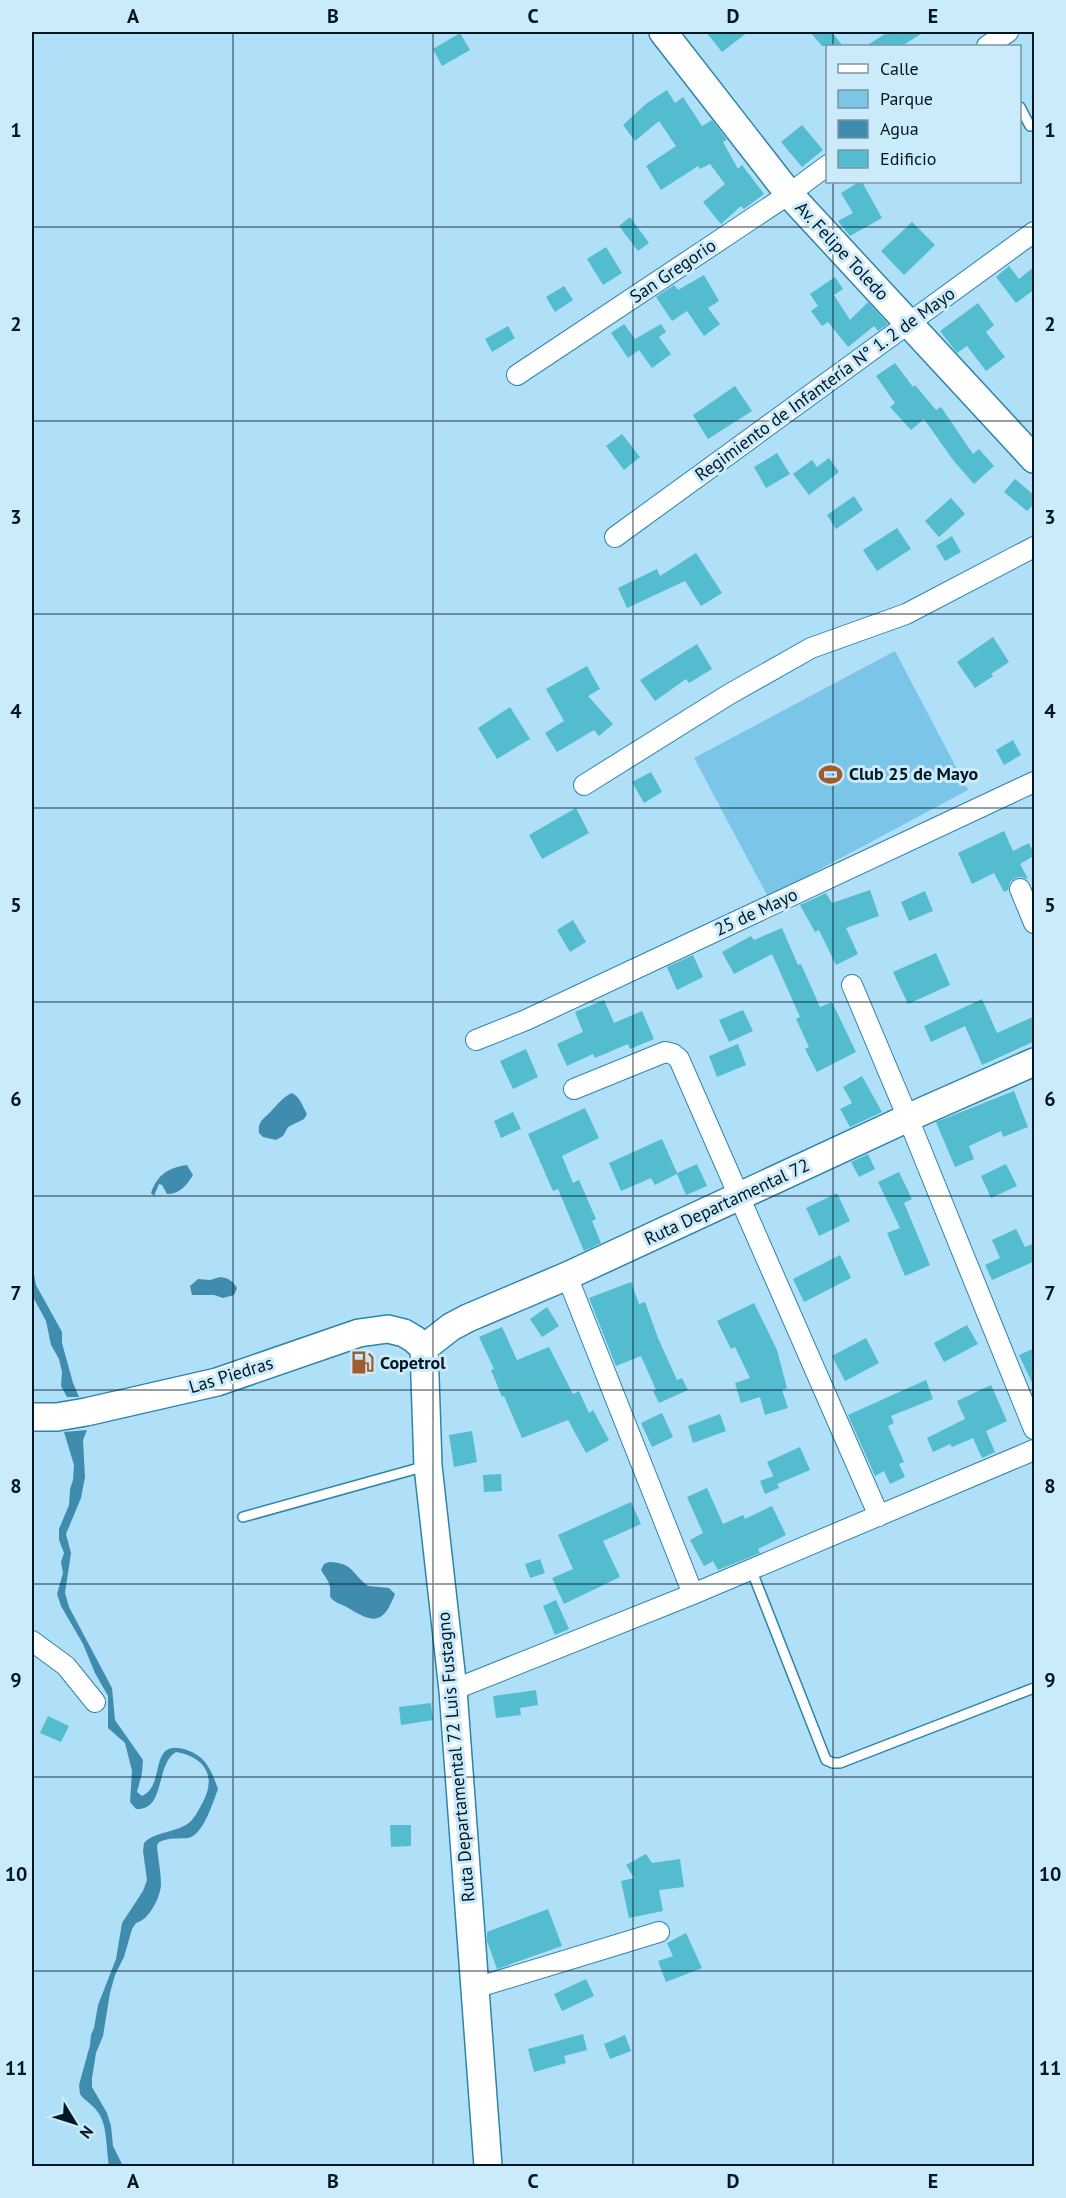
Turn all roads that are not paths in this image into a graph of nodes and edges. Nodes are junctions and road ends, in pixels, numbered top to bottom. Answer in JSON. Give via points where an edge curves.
{"nodes":[{"id":1,"x":663,"y":32,"type":"edge"},
{"id":2,"x":1008,"y":32,"type":"edge"},
{"id":3,"x":988,"y":45,"type":"edge"},
{"id":4,"x":1021,"y":109,"type":"edge"},
{"id":5,"x":1029,"y":126,"type":"dead end"},
{"id":6,"x":826,"y":166,"type":"edge"},
{"id":7,"x":789,"y":194,"type":"junction"},
{"id":8,"x":1035,"y":232,"type":"edge"},
{"id":9,"x":908,"y":323,"type":"junction"},
{"id":10,"x":517,"y":375,"type":"dead end"},
{"id":11,"x":1033,"y":455,"type":"edge"},
{"id":12,"x":615,"y":537,"type":"dead end"},
{"id":13,"x":1035,"y":547,"type":"edge"},
{"id":14,"x":1035,"y":782,"type":"edge"},
{"id":15,"x":584,"y":785,"type":"dead end"},
{"id":16,"x":1020,"y":889,"type":"dead end"},
{"id":17,"x":1035,"y":923,"type":"edge"},
{"id":18,"x":852,"y":985,"type":"dead end"},
{"id":19,"x":476,"y":1040,"type":"dead end"},
{"id":20,"x":1035,"y":1062,"type":"edge"},
{"id":21,"x":574,"y":1089,"type":"dead end"},
{"id":22,"x":908,"y":1118,"type":"junction"},
{"id":23,"x":738,"y":1197,"type":"junction"},
{"id":24,"x":567,"y":1276,"type":"junction"},
{"id":25,"x":424,"y":1348,"type":"junction"},
{"id":26,"x":38,"y":1419,"type":"edge"},
{"id":27,"x":1035,"y":1429,"type":"edge"},
{"id":28,"x":1035,"y":1450,"type":"edge"},
{"id":29,"x":428,"y":1466,"type":"junction"},
{"id":30,"x":243,"y":1516,"type":"dead end"},
{"id":31,"x":879,"y":1516,"type":"junction"},
{"id":32,"x":750,"y":1569,"type":"junction"},
{"id":33,"x":693,"y":1593,"type":"junction"},
{"id":34,"x":32,"y":1641,"type":"edge"},
{"id":35,"x":1035,"y":1688,"type":"edge"},
{"id":36,"x":453,"y":1690,"type":"junction"},
{"id":37,"x":96,"y":1702,"type":"dead end"},
{"id":38,"x":659,"y":1932,"type":"dead end"},
{"id":39,"x":475,"y":1988,"type":"junction"},
{"id":40,"x":488,"y":2166,"type":"edge"}],
"edges":[{"from":1,"to":7,"type":"main road","name":"Av. Felipe Toledo"},
{"from":2,"to":3,"type":"street"},
{"from":4,"to":5,"type":"lane"},
{"from":6,"to":7,"type":"street","name":"San Gregorio"},
{"from":7,"to":9,"type":"main road","name":"Av. Felipe Toledo"},
{"from":7,"to":10,"type":"street","name":"San Gregorio"},
{"from":8,"to":9,"type":"street","name":"Regimiento de Infantería N° 1. 2 de Mayo"},
{"from":9,"to":11,"type":"main road","name":"Av. Felipe Toledo"},
{"from":9,"to":12,"type":"street","name":"Regimiento de Infantería N° 1. 2 de Mayo"},
{"from":13,"to":15,"type":"street","via":[[906,614],[811,648]]},
{"from":14,"to":19,"type":"street","name":"25 de Mayo"},
{"from":16,"to":17,"type":"street"},
{"from":18,"to":22,"type":"street"},
{"from":20,"to":22,"type":"main road","name":"Ruta Departamental 72"},
{"from":21,"to":23,"type":"street","via":[[665,1053],[672,1054],[679,1059]]},
{"from":22,"to":23,"type":"main road","name":"Ruta Departamental 72"},
{"from":22,"to":27,"type":"street"},
{"from":23,"to":24,"type":"main road","name":"Ruta Departamental 72"},
{"from":23,"to":31,"type":"street"},
{"from":24,"to":25,"type":"main road","name":"Ruta Departamental 72","via":[[468,1318]]},
{"from":24,"to":33,"type":"street"},
{"from":25,"to":26,"type":"main road","name":"Las Piedras","via":[[404,1333],[388,1329],[359,1333],[217,1382],[87,1412]]},
{"from":25,"to":29,"type":"main road","name":"Ruta Departamental 72 Luis Fustagno"},
{"from":28,"to":31,"type":"street"},
{"from":29,"to":30,"type":"lane"},
{"from":29,"to":36,"type":"main road","name":"Ruta Departamental 72 Luis Fustagno"},
{"from":31,"to":32,"type":"street"},
{"from":32,"to":33,"type":"street"},
{"from":32,"to":35,"type":"lane","via":[[826,1760],[832,1763]]},
{"from":33,"to":36,"type":"street"},
{"from":34,"to":37,"type":"street","via":[[66,1666]]},
{"from":36,"to":39,"type":"main road","name":"Ruta Departamental 72 Luis Fustagno"},
{"from":38,"to":39,"type":"street"},
{"from":39,"to":40,"type":"main road","name":"Ruta Departamental 72 Luis Fustagno"}]}
